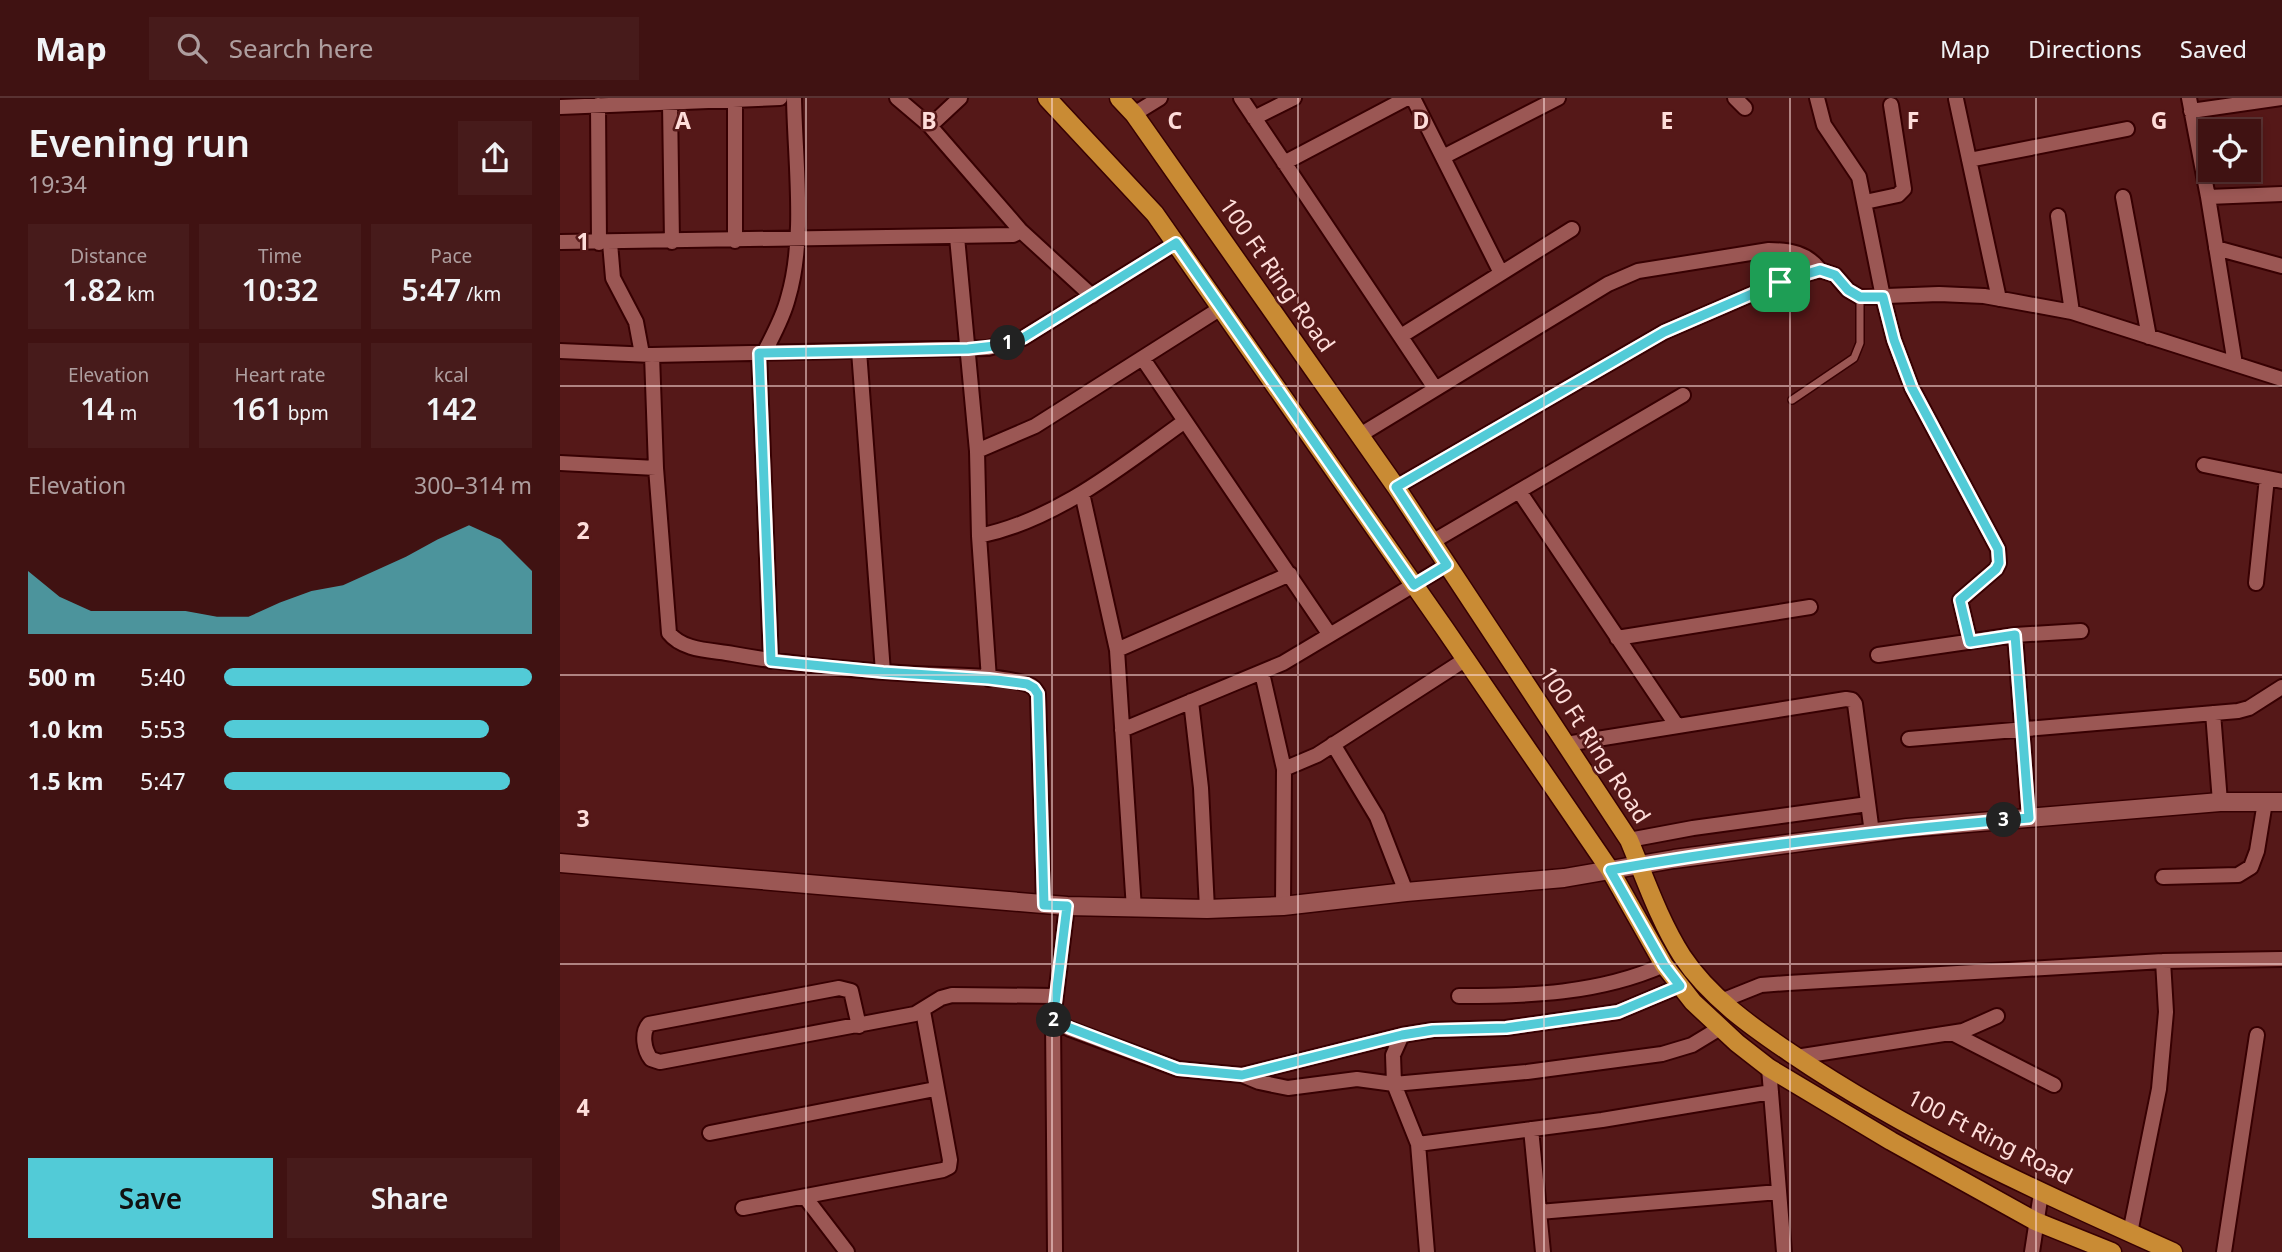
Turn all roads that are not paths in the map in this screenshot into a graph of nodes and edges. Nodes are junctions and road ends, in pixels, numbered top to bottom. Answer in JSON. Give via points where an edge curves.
{"nodes":[{"id":1,"x":780,"y":98,"type":"edge"},
{"id":2,"x":794,"y":98,"type":"edge"},
{"id":3,"x":897,"y":98,"type":"edge"},
{"id":4,"x":960,"y":98,"type":"edge"},
{"id":5,"x":1047,"y":98,"type":"edge"},
{"id":6,"x":1119,"y":98,"type":"edge"},
{"id":7,"x":1160,"y":98,"type":"edge"},
{"id":8,"x":1241,"y":98,"type":"edge"},
{"id":9,"x":1294,"y":98,"type":"edge"},
{"id":10,"x":1407,"y":98,"type":"edge"},
{"id":11,"x":1413,"y":98,"type":"edge"},
{"id":12,"x":1558,"y":98,"type":"edge"},
{"id":13,"x":1817,"y":98,"type":"edge"},
{"id":14,"x":1955,"y":99,"type":"edge"},
{"id":15,"x":2282,"y":99,"type":"edge"},
{"id":16,"x":735,"y":100,"type":"junction"},
{"id":17,"x":670,"y":103,"type":"junction"},
{"id":18,"x":2190,"y":104,"type":"edge"},
{"id":19,"x":597,"y":105,"type":"junction"},
{"id":20,"x":1891,"y":105,"type":"dead end"},
{"id":21,"x":560,"y":107,"type":"edge"},
{"id":22,"x":1134,"y":114,"type":"junction"},
{"id":23,"x":1254,"y":118,"type":"junction"},
{"id":24,"x":930,"y":126,"type":"junction"},
{"id":25,"x":2127,"y":129,"type":"dead end"},
{"id":26,"x":1443,"y":157,"type":"junction"},
{"id":27,"x":1969,"y":160,"type":"junction"},
{"id":28,"x":1284,"y":163,"type":"junction"},
{"id":29,"x":2282,"y":194,"type":"edge"},
{"id":30,"x":2123,"y":197,"type":"dead end"},
{"id":31,"x":2208,"y":197,"type":"junction"},
{"id":32,"x":1865,"y":202,"type":"junction"},
{"id":33,"x":2058,"y":216,"type":"dead end"},
{"id":34,"x":1572,"y":229,"type":"dead end"},
{"id":35,"x":1021,"y":231,"type":"junction"},
{"id":36,"x":957,"y":237,"type":"junction"},
{"id":37,"x":798,"y":239,"type":"junction"},
{"id":38,"x":735,"y":241,"type":"junction"},
{"id":39,"x":560,"y":242,"type":"edge"},
{"id":40,"x":672,"y":242,"type":"junction"},
{"id":41,"x":604,"y":243,"type":"junction"},
{"id":42,"x":1176,"y":243,"type":"junction"},
{"id":43,"x":2216,"y":248,"type":"junction"},
{"id":44,"x":2282,"y":266,"type":"edge"},
{"id":45,"x":1820,"y":270,"type":"junction"},
{"id":46,"x":1501,"y":274,"type":"junction"},
{"id":47,"x":1092,"y":296,"type":"junction"},
{"id":48,"x":1860,"y":297,"type":"junction"},
{"id":49,"x":1883,"y":297,"type":"junction"},
{"id":50,"x":1999,"y":299,"type":"junction"},
{"id":51,"x":1221,"y":308,"type":"junction"},
{"id":52,"x":2072,"y":312,"type":"junction"},
{"id":53,"x":1401,"y":336,"type":"junction"},
{"id":54,"x":2149,"y":337,"type":"junction"},
{"id":55,"x":968,"y":349,"type":"junction"},
{"id":56,"x":560,"y":351,"type":"edge"},
{"id":57,"x":859,"y":351,"type":"junction"},
{"id":58,"x":761,"y":353,"type":"junction"},
{"id":59,"x":647,"y":355,"type":"junction"},
{"id":60,"x":1143,"y":359,"type":"junction"},
{"id":61,"x":2235,"y":364,"type":"junction"},
{"id":62,"x":2282,"y":379,"type":"edge"},
{"id":63,"x":1435,"y":388,"type":"junction"},
{"id":64,"x":1683,"y":395,"type":"dead end"},
{"id":65,"x":1792,"y":400,"type":"dead end"},
{"id":66,"x":1185,"y":421,"type":"junction"},
{"id":67,"x":1360,"y":435,"type":"junction"},
{"id":68,"x":976,"y":451,"type":"junction"},
{"id":69,"x":560,"y":463,"type":"edge"},
{"id":70,"x":2204,"y":465,"type":"dead end"},
{"id":71,"x":656,"y":468,"type":"junction"},
{"id":72,"x":2275,"y":480,"type":"edge"},
{"id":73,"x":1396,"y":487,"type":"junction"},
{"id":74,"x":1519,"y":491,"type":"junction"},
{"id":75,"x":1082,"y":494,"type":"junction"},
{"id":76,"x":979,"y":536,"type":"junction"},
{"id":77,"x":1432,"y":542,"type":"junction"},
{"id":78,"x":1447,"y":565,"type":"junction"},
{"id":79,"x":1290,"y":574,"type":"junction"},
{"id":80,"x":2256,"y":583,"type":"dead end"},
{"id":81,"x":1414,"y":585,"type":"junction"},
{"id":82,"x":1810,"y":607,"type":"dead end"},
{"id":83,"x":2081,"y":631,"type":"dead end"},
{"id":84,"x":1330,"y":635,"type":"junction"},
{"id":85,"x":2015,"y":635,"type":"junction"},
{"id":86,"x":1617,"y":638,"type":"junction"},
{"id":87,"x":1970,"y":642,"type":"junction"},
{"id":88,"x":1117,"y":650,"type":"junction"},
{"id":89,"x":1878,"y":655,"type":"dead end"},
{"id":90,"x":1466,"y":659,"type":"junction"},
{"id":91,"x":771,"y":661,"type":"junction"},
{"id":92,"x":883,"y":672,"type":"junction"},
{"id":93,"x":1262,"y":673,"type":"junction"},
{"id":94,"x":989,"y":679,"type":"junction"},
{"id":95,"x":2282,"y":687,"type":"edge"},
{"id":96,"x":1191,"y":701,"type":"junction"},
{"id":97,"x":2213,"y":713,"type":"junction"},
{"id":98,"x":1676,"y":726,"type":"junction"},
{"id":99,"x":2021,"y":729,"type":"junction"},
{"id":100,"x":1122,"y":730,"type":"junction"},
{"id":101,"x":1909,"y":739,"type":"dead end"},
{"id":102,"x":1333,"y":744,"type":"junction"},
{"id":103,"x":1566,"y":744,"type":"junction"},
{"id":104,"x":1284,"y":769,"type":"junction"},
{"id":105,"x":2220,"y":802,"type":"junction"},
{"id":106,"x":2274,"y":802,"type":"edge"},
{"id":107,"x":1868,"y":804,"type":"junction"},
{"id":108,"x":2029,"y":818,"type":"junction"},
{"id":109,"x":1872,"y":833,"type":"junction"},
{"id":110,"x":1629,"y":840,"type":"junction"},
{"id":111,"x":560,"y":863,"type":"edge"},
{"id":112,"x":1640,"y":865,"type":"junction"},
{"id":113,"x":1610,"y":870,"type":"junction"},
{"id":114,"x":2163,"y":877,"type":"dead end"},
{"id":115,"x":1406,"y":892,"type":"junction"},
{"id":116,"x":1044,"y":905,"type":"junction"},
{"id":117,"x":1067,"y":906,"type":"junction"},
{"id":118,"x":1283,"y":906,"type":"junction"},
{"id":119,"x":1134,"y":909,"type":"junction"},
{"id":120,"x":1207,"y":909,"type":"junction"},
{"id":121,"x":2281,"y":958,"type":"edge"},
{"id":122,"x":2163,"y":961,"type":"junction"},
{"id":123,"x":1664,"y":965,"type":"junction"},
{"id":124,"x":1680,"y":986,"type":"junction"},
{"id":125,"x":1056,"y":996,"type":"junction"},
{"id":126,"x":1459,"y":996,"type":"dead end"},
{"id":127,"x":1721,"y":1001,"type":"junction"},
{"id":128,"x":923,"y":1011,"type":"junction"},
{"id":129,"x":1997,"y":1016,"type":"dead end"},
{"id":130,"x":1053,"y":1020,"type":"junction"},
{"id":131,"x":859,"y":1026,"type":"junction"},
{"id":132,"x":1720,"y":1028,"type":"junction"},
{"id":133,"x":1952,"y":1033,"type":"junction"},
{"id":134,"x":1402,"y":1035,"type":"junction"},
{"id":135,"x":2257,"y":1035,"type":"dead end"},
{"id":136,"x":1796,"y":1057,"type":"junction"},
{"id":137,"x":1769,"y":1068,"type":"junction"},
{"id":138,"x":1242,"y":1075,"type":"junction"},
{"id":139,"x":1394,"y":1084,"type":"junction"},
{"id":140,"x":2053,"y":1085,"type":"dead end"},
{"id":141,"x":935,"y":1089,"type":"junction"},
{"id":142,"x":1771,"y":1092,"type":"junction"},
{"id":143,"x":1531,"y":1129,"type":"junction"},
{"id":144,"x":710,"y":1133,"type":"dead end"},
{"id":145,"x":1418,"y":1144,"type":"junction"},
{"id":146,"x":1779,"y":1192,"type":"junction"},
{"id":147,"x":2041,"y":1193,"type":"junction"},
{"id":148,"x":804,"y":1197,"type":"junction"},
{"id":149,"x":743,"y":1208,"type":"dead end"},
{"id":150,"x":1539,"y":1212,"type":"junction"},
{"id":151,"x":2035,"y":1221,"type":"junction"},
{"id":152,"x":2130,"y":1233,"type":"junction"},
{"id":153,"x":847,"y":1252,"type":"edge"},
{"id":154,"x":1055,"y":1252,"type":"edge"},
{"id":155,"x":1427,"y":1252,"type":"edge"},
{"id":156,"x":1543,"y":1252,"type":"edge"},
{"id":157,"x":1784,"y":1252,"type":"edge"},
{"id":158,"x":2032,"y":1252,"type":"edge"},
{"id":159,"x":2112,"y":1252,"type":"edge"},
{"id":160,"x":2173,"y":1252,"type":"edge"},
{"id":161,"x":2224,"y":1252,"type":"edge"}],
"edges":[{"from":1,"to":16,"type":"street"},
{"from":2,"to":37,"type":"street"},
{"from":3,"to":24,"type":"street"},
{"from":4,"to":24,"type":"street"},
{"from":5,"to":42,"type":"main road","via":[[1155,214]]},
{"from":6,"to":22,"type":"main road","name":"100 Ft Ring Road"},
{"from":7,"to":22,"type":"street"},
{"from":8,"to":23,"type":"street"},
{"from":9,"to":23,"type":"street"},
{"from":10,"to":28,"type":"street"},
{"from":11,"to":26,"type":"street"},
{"from":12,"to":26,"type":"street"},
{"from":13,"to":32,"type":"street","via":[[1824,125],[1859,177]]},
{"from":14,"to":27,"type":"street"},
{"from":15,"to":18,"type":"street"},
{"from":16,"to":17,"type":"street"},
{"from":16,"to":38,"type":"street"},
{"from":17,"to":19,"type":"street"},
{"from":17,"to":40,"type":"street"},
{"from":18,"to":31,"type":"street"},
{"from":19,"to":21,"type":"street"},
{"from":19,"to":41,"type":"street"},
{"from":20,"to":32,"type":"street","via":[[1904,188],[1898,195]]},
{"from":22,"to":67,"type":"main road","name":"100 Ft Ring Road"},
{"from":23,"to":28,"type":"street"},
{"from":24,"to":35,"type":"street"},
{"from":25,"to":27,"type":"street"},
{"from":26,"to":46,"type":"street"},
{"from":27,"to":50,"type":"street"},
{"from":28,"to":53,"type":"street"},
{"from":29,"to":31,"type":"street"},
{"from":30,"to":54,"type":"street"},
{"from":31,"to":43,"type":"street"},
{"from":32,"to":49,"type":"street"},
{"from":33,"to":52,"type":"street"},
{"from":34,"to":46,"type":"street"},
{"from":35,"to":36,"type":"street"},
{"from":35,"to":47,"type":"street"},
{"from":36,"to":37,"type":"street"},
{"from":36,"to":55,"type":"street"},
{"from":37,"to":38,"type":"street"},
{"from":37,"to":58,"type":"street","via":[[788,300]]},
{"from":38,"to":40,"type":"street"},
{"from":39,"to":41,"type":"street"},
{"from":40,"to":41,"type":"street"},
{"from":41,"to":59,"type":"street","via":[[613,278]]},
{"from":42,"to":47,"type":"street"},
{"from":42,"to":51,"type":"main road"},
{"from":43,"to":44,"type":"street"},
{"from":43,"to":61,"type":"street"},
{"from":45,"to":48,"type":"street","via":[[1835,275]]},
{"from":45,"to":63,"type":"street","via":[[1803,255],[1769,250],[1638,271],[1608,284]]},
{"from":45,"to":73,"type":"street","via":[[1674,327]]},
{"from":46,"to":53,"type":"street"},
{"from":47,"to":55,"type":"street","via":[[1023,338]]},
{"from":48,"to":49,"type":"street"},
{"from":48,"to":65,"type":"lane","via":[[1860,344],[1854,358]]},
{"from":49,"to":50,"type":"street","via":[[1939,294]]},
{"from":49,"to":87,"type":"street","via":[[1912,388],[1998,549],[1996,569],[1960,600]]},
{"from":50,"to":52,"type":"street"},
{"from":51,"to":60,"type":"street"},
{"from":51,"to":81,"type":"main road"},
{"from":52,"to":54,"type":"street"},
{"from":53,"to":63,"type":"street"},
{"from":54,"to":61,"type":"street"},
{"from":55,"to":57,"type":"street"},
{"from":55,"to":68,"type":"street"},
{"from":56,"to":59,"type":"street"},
{"from":57,"to":58,"type":"street"},
{"from":57,"to":92,"type":"street"},
{"from":58,"to":59,"type":"street"},
{"from":58,"to":91,"type":"street"},
{"from":59,"to":71,"type":"street"},
{"from":60,"to":66,"type":"street"},
{"from":60,"to":68,"type":"street","via":[[1035,426]]},
{"from":61,"to":62,"type":"street"},
{"from":63,"to":67,"type":"street"},
{"from":64,"to":74,"type":"street"},
{"from":66,"to":75,"type":"street"},
{"from":66,"to":79,"type":"street"},
{"from":67,"to":73,"type":"main road","name":"100 Ft Ring Road"},
{"from":68,"to":76,"type":"street"},
{"from":69,"to":71,"type":"street"},
{"from":70,"to":72,"type":"street"},
{"from":71,"to":91,"type":"street","via":[[669,633],[687,646]]},
{"from":72,"to":80,"type":"street"},
{"from":73,"to":77,"type":"main road","name":"100 Ft Ring Road"},
{"from":74,"to":77,"type":"street"},
{"from":74,"to":86,"type":"street"},
{"from":75,"to":76,"type":"street","via":[[1010,528]]},
{"from":75,"to":88,"type":"street"},
{"from":76,"to":94,"type":"street"},
{"from":77,"to":78,"type":"main road","name":"100 Ft Ring Road"},
{"from":78,"to":81,"type":"street"},
{"from":78,"to":103,"type":"main road","name":"100 Ft Ring Road"},
{"from":79,"to":84,"type":"street"},
{"from":79,"to":88,"type":"street"},
{"from":81,"to":84,"type":"street"},
{"from":81,"to":90,"type":"main road"},
{"from":82,"to":86,"type":"street"},
{"from":83,"to":85,"type":"street"},
{"from":84,"to":93,"type":"street"},
{"from":85,"to":87,"type":"street"},
{"from":85,"to":99,"type":"street"},
{"from":86,"to":98,"type":"street"},
{"from":87,"to":89,"type":"street"},
{"from":88,"to":100,"type":"street"},
{"from":90,"to":102,"type":"street"},
{"from":90,"to":113,"type":"main road"},
{"from":91,"to":92,"type":"street"},
{"from":92,"to":94,"type":"street"},
{"from":93,"to":96,"type":"street"},
{"from":93,"to":104,"type":"street"},
{"from":94,"to":116,"type":"street","via":[[1027,684],[1038,694]]},
{"from":95,"to":97,"type":"street","via":[[2249,708]]},
{"from":96,"to":100,"type":"street"},
{"from":96,"to":120,"type":"street"},
{"from":97,"to":99,"type":"street"},
{"from":97,"to":105,"type":"street"},
{"from":98,"to":103,"type":"street"},
{"from":98,"to":107,"type":"street","via":[[1852,700]]},
{"from":99,"to":101,"type":"street"},
{"from":99,"to":108,"type":"street"},
{"from":100,"to":119,"type":"street"},
{"from":102,"to":104,"type":"street"},
{"from":102,"to":115,"type":"street","via":[[1377,817]]},
{"from":103,"to":110,"type":"main road","name":"100 Ft Ring Road"},
{"from":104,"to":118,"type":"street"},
{"from":105,"to":106,"type":"street"},
{"from":105,"to":108,"type":"street"},
{"from":106,"to":114,"type":"street","via":[[2251,867],[2238,876]]},
{"from":107,"to":109,"type":"street"},
{"from":107,"to":110,"type":"street"},
{"from":108,"to":109,"type":"street"},
{"from":109,"to":112,"type":"street"},
{"from":110,"to":112,"type":"main road","name":"100 Ft Ring Road"},
{"from":111,"to":116,"type":"street"},
{"from":112,"to":113,"type":"street"},
{"from":112,"to":127,"type":"main road","name":"100 Ft Ring Road","via":[[1682,956]]},
{"from":113,"to":115,"type":"street"},
{"from":113,"to":123,"type":"main road"},
{"from":115,"to":118,"type":"street"},
{"from":116,"to":117,"type":"street"},
{"from":117,"to":119,"type":"street"},
{"from":117,"to":125,"type":"street"},
{"from":118,"to":120,"type":"street"},
{"from":119,"to":120,"type":"street"},
{"from":121,"to":122,"type":"street"},
{"from":122,"to":127,"type":"street","via":[[1761,985]]},
{"from":122,"to":152,"type":"street","via":[[2166,1012],[2159,1089]]},
{"from":123,"to":124,"type":"main road"},
{"from":123,"to":126,"type":"street","via":[[1623,981],[1568,992]]},
{"from":124,"to":132,"type":"main road"},
{"from":124,"to":134,"type":"street","via":[[1618,1012],[1590,1017]]},
{"from":125,"to":128,"type":"street","via":[[952,995]]},
{"from":125,"to":130,"type":"street"},
{"from":127,"to":136,"type":"main road","name":"100 Ft Ring Road"},
{"from":128,"to":131,"type":"street"},
{"from":128,"to":141,"type":"street"},
{"from":129,"to":133,"type":"street"},
{"from":130,"to":138,"type":"street","via":[[1178,1069]]},
{"from":130,"to":154,"type":"street"},
{"from":131,"to":131,"type":"street","via":[[851,991],[839,988],[649,1024],[645,1047],[651,1059],[660,1062]]},
{"from":132,"to":137,"type":"main road"},
{"from":132,"to":139,"type":"street","via":[[1692,1045],[1661,1054]]},
{"from":133,"to":136,"type":"street"},
{"from":133,"to":140,"type":"street"},
{"from":134,"to":138,"type":"street"},
{"from":134,"to":139,"type":"street","via":[[1392,1055]]},
{"from":135,"to":161,"type":"street"},
{"from":136,"to":147,"type":"main road","name":"100 Ft Ring Road","via":[[1880,1108]]},
{"from":137,"to":142,"type":"street"},
{"from":137,"to":151,"type":"main road"},
{"from":138,"to":139,"type":"street","via":[[1288,1088],[1357,1079]]},
{"from":139,"to":145,"type":"street"},
{"from":141,"to":144,"type":"street"},
{"from":141,"to":148,"type":"street","via":[[950,1160],[946,1169]]},
{"from":142,"to":143,"type":"street"},
{"from":142,"to":146,"type":"street"},
{"from":143,"to":145,"type":"street"},
{"from":143,"to":150,"type":"street"},
{"from":145,"to":155,"type":"street"},
{"from":146,"to":150,"type":"street"},
{"from":146,"to":157,"type":"street"},
{"from":147,"to":151,"type":"street"},
{"from":147,"to":152,"type":"main road","name":"100 Ft Ring Road"},
{"from":148,"to":149,"type":"street"},
{"from":148,"to":153,"type":"street"},
{"from":150,"to":156,"type":"street"},
{"from":151,"to":158,"type":"street"},
{"from":151,"to":159,"type":"main road"},
{"from":152,"to":160,"type":"main road","name":"100 Ft Ring Road"}]}
